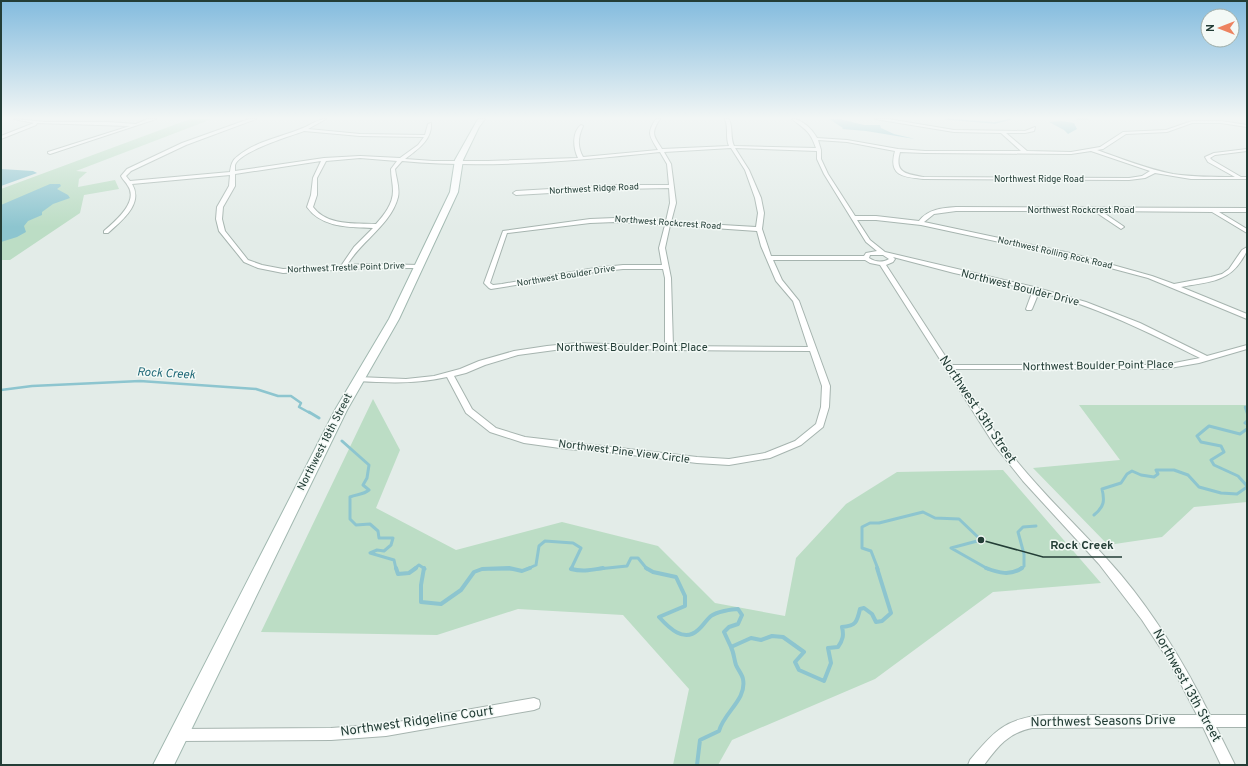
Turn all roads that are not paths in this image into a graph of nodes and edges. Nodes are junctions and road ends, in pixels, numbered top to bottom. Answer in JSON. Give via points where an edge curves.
{"nodes":[{"id":1,"x":160,"y":155,"type":"edge"},
{"id":2,"x":243,"y":155,"type":"edge"},
{"id":3,"x":409,"y":155,"type":"edge"},
{"id":4,"x":463,"y":155,"type":"edge"},
{"id":5,"x":578,"y":155,"type":"edge"},
{"id":6,"x":624,"y":155,"type":"edge"},
{"id":7,"x":664,"y":155,"type":"edge"},
{"id":8,"x":737,"y":155,"type":"edge"},
{"id":9,"x":819,"y":155,"type":"edge"},
{"id":10,"x":896,"y":155,"type":"edge"},
{"id":11,"x":1106,"y":155,"type":"edge"},
{"id":12,"x":1212,"y":155,"type":"edge"},
{"id":13,"x":324,"y":159,"type":"junction"},
{"id":14,"x":403,"y":159,"type":"junction"},
{"id":15,"x":581,"y":159,"type":"junction"},
{"id":16,"x":459,"y":162,"type":"junction"},
{"id":17,"x":1155,"y":171,"type":"junction"},
{"id":18,"x":233,"y":173,"type":"junction"},
{"id":19,"x":1244,"y":178,"type":"edge"},
{"id":20,"x":1247,"y":181,"type":"edge"},
{"id":21,"x":128,"y":183,"type":"junction"},
{"id":22,"x":671,"y":186,"type":"junction"},
{"id":23,"x":516,"y":193,"type":"dead end"},
{"id":24,"x":1096,"y":210,"type":"junction"},
{"id":25,"x":1213,"y":210,"type":"junction"},
{"id":26,"x":1247,"y":210,"type":"edge"},
{"id":27,"x":855,"y":218,"type":"junction"},
{"id":28,"x":668,"y":223,"type":"junction"},
{"id":29,"x":921,"y":223,"type":"junction"},
{"id":30,"x":377,"y":226,"type":"junction"},
{"id":31,"x":1121,"y":227,"type":"dead end"},
{"id":32,"x":759,"y":229,"type":"junction"},
{"id":33,"x":1247,"y":231,"type":"edge"},
{"id":34,"x":106,"y":232,"type":"dead end"},
{"id":35,"x":868,"y":241,"type":"junction"},
{"id":36,"x":1247,"y":249,"type":"edge"},
{"id":37,"x":868,"y":255,"type":"junction"},
{"id":38,"x":769,"y":258,"type":"junction"},
{"id":39,"x":886,"y":258,"type":"junction"},
{"id":40,"x":918,"y":262,"type":"junction"},
{"id":41,"x":419,"y":266,"type":"junction"},
{"id":42,"x":343,"y":267,"type":"junction"},
{"id":43,"x":665,"y":267,"type":"junction"},
{"id":44,"x":1174,"y":286,"type":"junction"},
{"id":45,"x":491,"y":287,"type":"joint"},
{"id":46,"x":1036,"y":290,"type":"junction"},
{"id":47,"x":1029,"y":309,"type":"dead end"},
{"id":48,"x":1247,"y":317,"type":"edge"},
{"id":49,"x":1247,"y":347,"type":"edge"},
{"id":50,"x":669,"y":348,"type":"junction"},
{"id":51,"x":813,"y":349,"type":"junction"},
{"id":52,"x":1207,"y":359,"type":"junction"},
{"id":53,"x":948,"y":367,"type":"junction"},
{"id":54,"x":449,"y":374,"type":"junction"},
{"id":55,"x":358,"y":379,"type":"junction"},
{"id":56,"x":534,"y":704,"type":"dead end"},
{"id":57,"x":1206,"y":721,"type":"junction"},
{"id":58,"x":1247,"y":721,"type":"edge"},
{"id":59,"x":178,"y":735,"type":"junction"},
{"id":60,"x":163,"y":765,"type":"edge"},
{"id":61,"x":975,"y":765,"type":"edge"},
{"id":62,"x":1228,"y":765,"type":"edge"}],
"edges":[{"from":1,"to":21,"type":"street","via":[[134,166],[123,176]]},
{"from":2,"to":18,"type":"street","name":"Northwest Trestle Point Drive","via":[[233,164]]},
{"from":3,"to":14,"type":"street"},
{"from":4,"to":16,"type":"street","name":"Northwest 18th Street"},
{"from":5,"to":15,"type":"street"},
{"from":6,"to":15,"type":"street"},
{"from":7,"to":22,"type":"street","via":[[669,164]]},
{"from":8,"to":32,"type":"street","via":[[747,170],[758,198],[761,213]]},
{"from":9,"to":27,"type":"street","name":"Northwest 13th Street","via":[[821,165]]},
{"from":10,"to":17,"type":"street","name":"Northwest Ridge Road","via":[[894,161],[897,169],[907,175],[924,178],[1129,179],[1143,177]]},
{"from":11,"to":17,"type":"street"},
{"from":12,"to":19,"type":"street","via":[[1207,157],[1210,161]]},
{"from":13,"to":14,"type":"street"},
{"from":13,"to":18,"type":"street"},
{"from":13,"to":30,"type":"street","via":[[315,178],[310,207],[314,214],[338,223]]},
{"from":14,"to":16,"type":"street"},
{"from":14,"to":30,"type":"street","via":[[393,169],[393,202]]},
{"from":15,"to":16,"type":"street"},
{"from":16,"to":41,"type":"street","name":"Northwest 18th Street","via":[[454,192]]},
{"from":17,"to":19,"type":"street","via":[[1194,177]]},
{"from":18,"to":21,"type":"street","via":[[167,177]]},
{"from":18,"to":42,"type":"street","name":"Northwest Trestle Point Drive","via":[[232,186],[220,207],[219,219],[222,231],[246,261],[260,267],[283,271]]},
{"from":19,"to":20,"type":"street"},
{"from":21,"to":34,"type":"street","via":[[133,194],[131,204],[127,212]]},
{"from":22,"to":23,"type":"street","name":"Northwest Ridge Road"},
{"from":22,"to":28,"type":"street","via":[[673,203]]},
{"from":24,"to":25,"type":"street","name":"Northwest Rockcrest Road"},
{"from":24,"to":29,"type":"street","name":"Northwest Rockcrest Road","via":[[945,210],[928,214]]},
{"from":24,"to":31,"type":"street"},
{"from":25,"to":26,"type":"street","name":"Northwest Rockcrest Road"},
{"from":25,"to":33,"type":"street"},
{"from":27,"to":29,"type":"street","name":"Northwest Rolling Rock Road"},
{"from":27,"to":35,"type":"street","name":"Northwest 13th Street"},
{"from":28,"to":32,"type":"street","name":"Northwest Rockcrest Road"},
{"from":28,"to":43,"type":"street","via":[[662,248]]},
{"from":28,"to":45,"type":"street","name":"Northwest Rockcrest Road","via":[[590,221],[505,232],[487,283]]},
{"from":29,"to":44,"type":"street","name":"Northwest Rolling Rock Road","via":[[1070,255],[1124,269]]},
{"from":30,"to":42,"type":"street","via":[[354,249]]},
{"from":32,"to":38,"type":"street"},
{"from":35,"to":37,"type":"street","name":"Northwest 13th Street"},
{"from":35,"to":39,"type":"street","name":"Northwest 13th Street"},
{"from":36,"to":44,"type":"street","via":[[1227,275]]},
{"from":37,"to":38,"type":"street"},
{"from":37,"to":39,"type":"street"},
{"from":37,"to":39,"type":"street","via":[[871,262]]},
{"from":38,"to":51,"type":"street","via":[[779,281],[796,301]]},
{"from":39,"to":40,"type":"street","name":"Northwest Boulder Drive"},
{"from":39,"to":40,"type":"street","name":"Northwest Boulder Drive"},
{"from":39,"to":53,"type":"street","name":"Northwest 13th Street"},
{"from":40,"to":46,"type":"street","name":"Northwest Boulder Drive"},
{"from":41,"to":42,"type":"street","name":"Northwest Trestle Point Drive"},
{"from":41,"to":55,"type":"street","name":"Northwest 18th Street","via":[[386,334]]},
{"from":43,"to":45,"type":"street","name":"Northwest Boulder Drive","via":[[595,270]]},
{"from":43,"to":50,"type":"street","via":[[668,278]]},
{"from":44,"to":48,"type":"street","name":"Northwest Rolling Rock Road"},
{"from":46,"to":47,"type":"street"},
{"from":46,"to":52,"type":"street","name":"Northwest Boulder Drive","via":[[1120,317]]},
{"from":49,"to":52,"type":"street","name":"Northwest Boulder Point Place"},
{"from":50,"to":51,"type":"street","name":"Northwest Boulder Point Place"},
{"from":50,"to":54,"type":"street","name":"Northwest Boulder Point Place","via":[[577,345],[546,348],[516,353]]},
{"from":51,"to":54,"type":"street","name":"Northwest Pine View Circle","via":[[826,386],[825,407],[820,425],[792,446],[767,456],[729,462],[524,440],[493,430],[469,411]]},
{"from":52,"to":53,"type":"street","name":"Northwest Boulder Point Place","via":[[1164,367]]},
{"from":53,"to":57,"type":"street","name":"Northwest 13th Street","via":[[988,431],[1018,470],[1095,552],[1139,606],[1173,658]]},
{"from":54,"to":55,"type":"street","name":"Northwest Boulder Point Place","via":[[406,381]]},
{"from":55,"to":59,"type":"street","name":"Northwest 18th Street"},
{"from":56,"to":59,"type":"street","name":"Northwest Ridgeline Court","via":[[386,730],[339,734]]},
{"from":57,"to":58,"type":"street","name":"Northwest Seasons Drive"},
{"from":57,"to":61,"type":"street","name":"Northwest Seasons Drive","via":[[1025,722],[1002,734]]},
{"from":57,"to":62,"type":"street","name":"Northwest 13th Street"},
{"from":59,"to":60,"type":"street","name":"Northwest 18th Street"}]}
